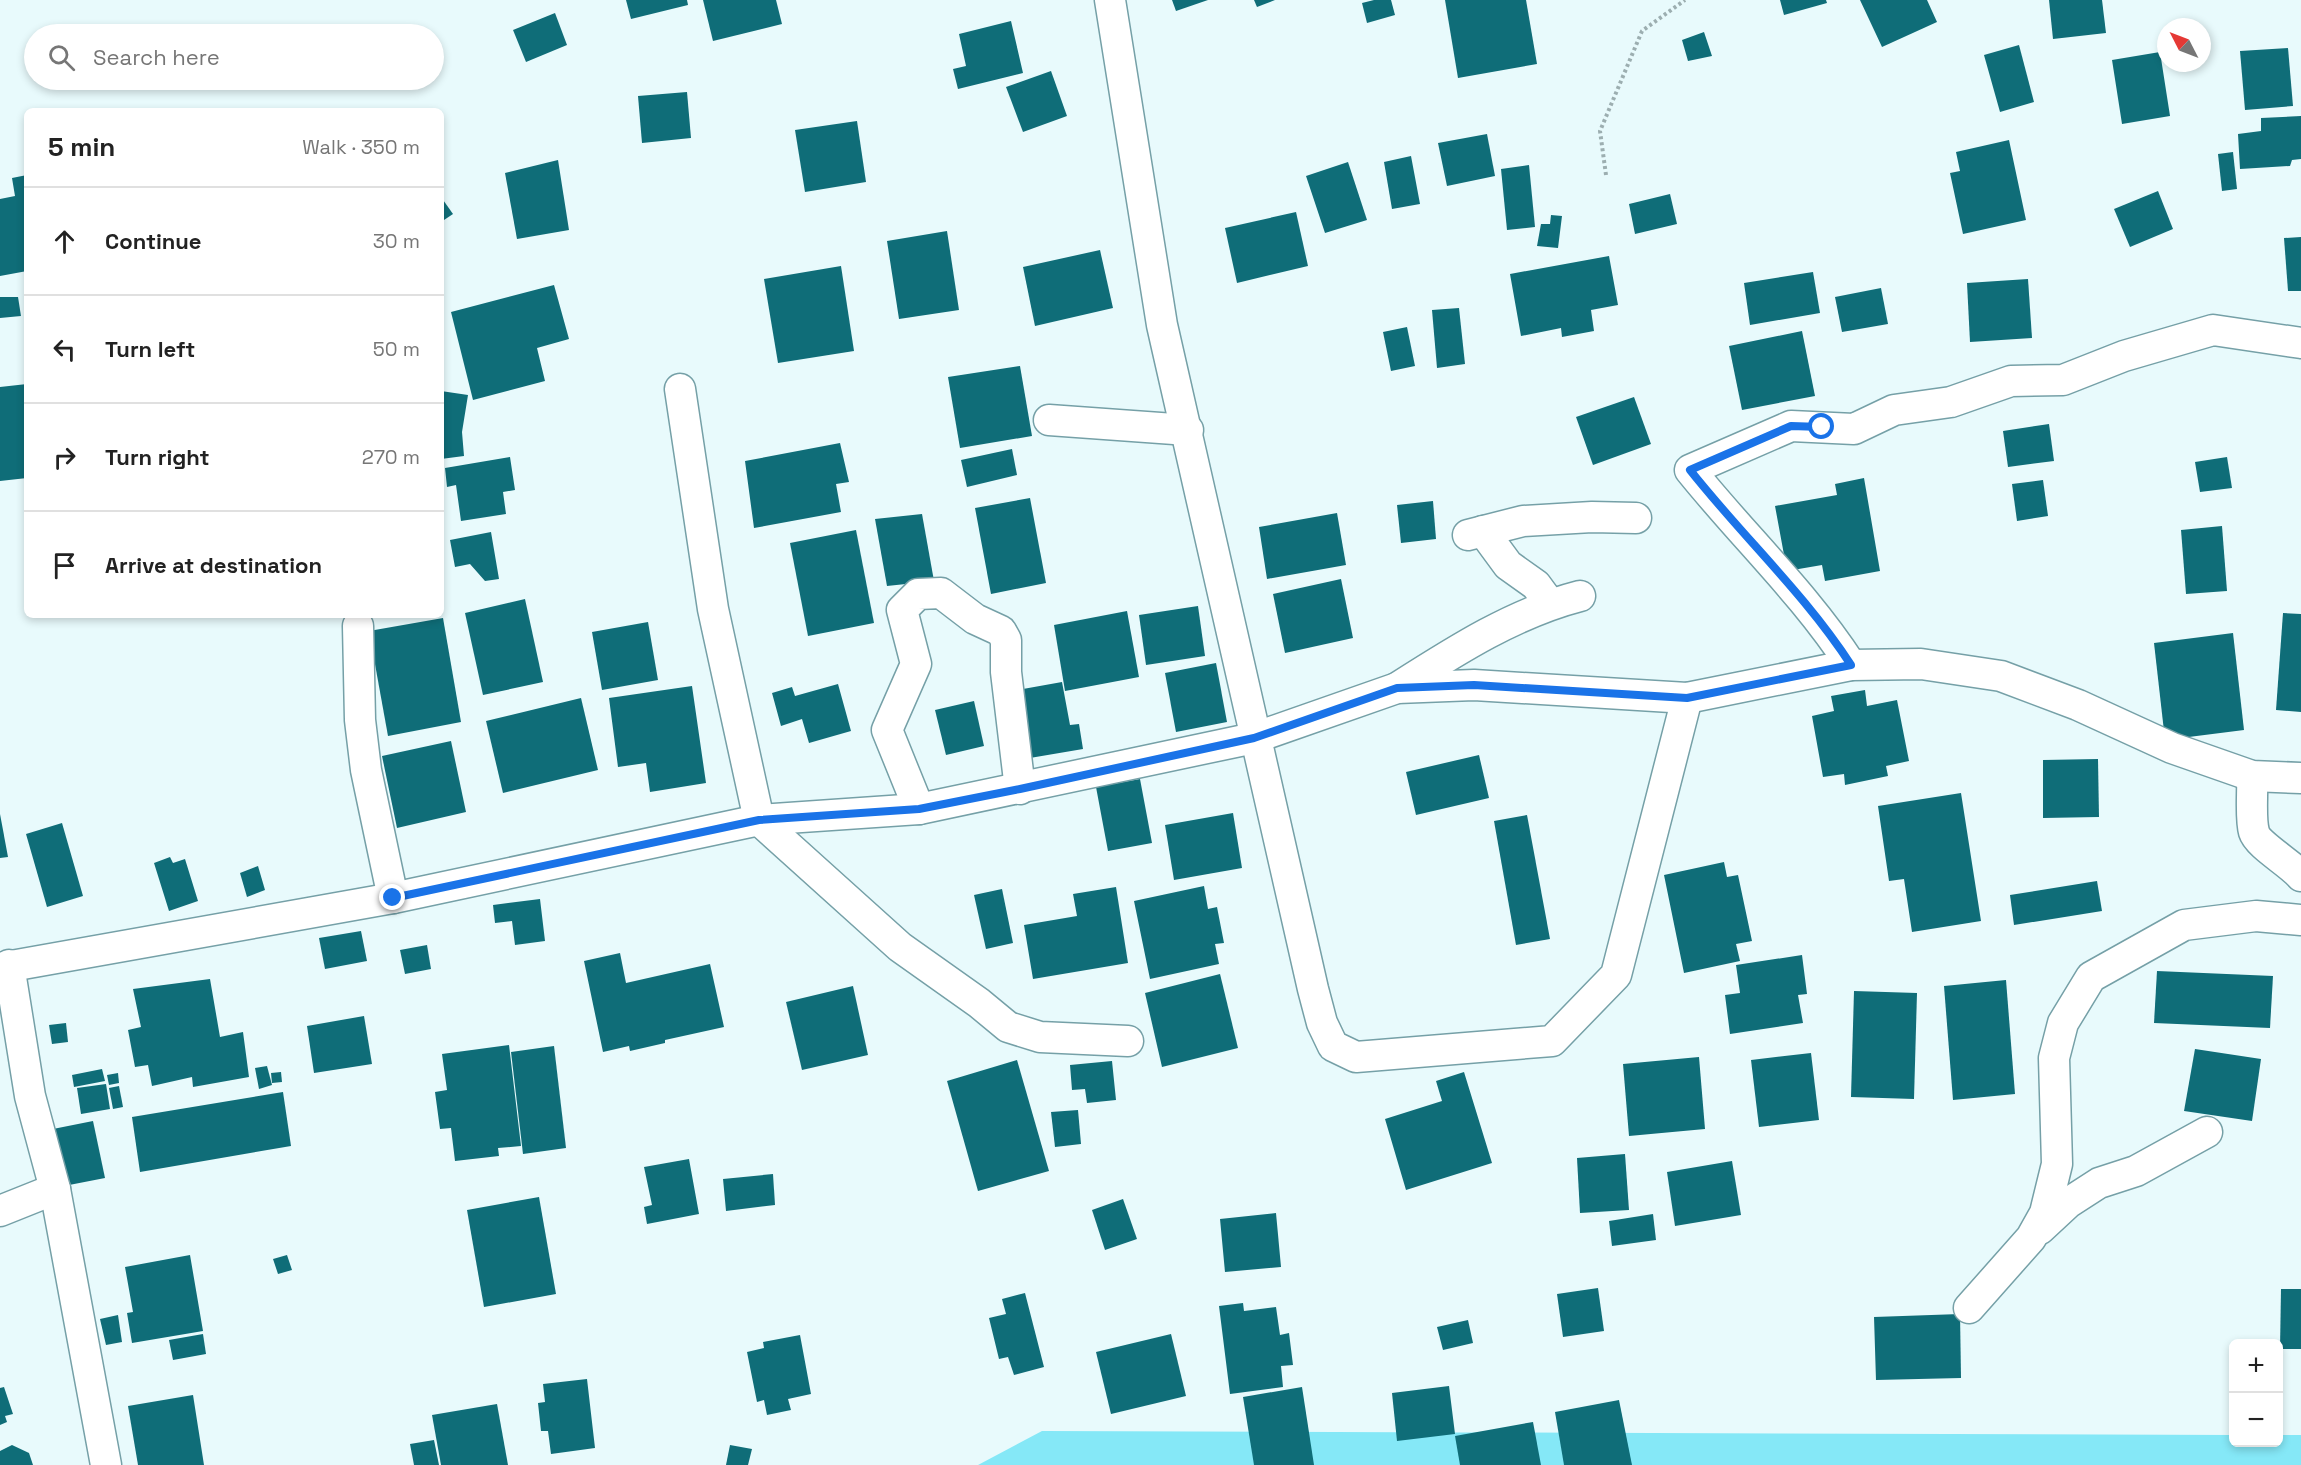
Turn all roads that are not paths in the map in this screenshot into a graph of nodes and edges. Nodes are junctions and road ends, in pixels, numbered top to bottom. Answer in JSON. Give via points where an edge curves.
{"nodes":[{"id":1,"x":1110,"y":0,"type":"edge"},
{"id":2,"x":2301,"y":343,"type":"edge"},
{"id":3,"x":680,"y":389,"type":"dead end"},
{"id":4,"x":1049,"y":420,"type":"dead end"},
{"id":5,"x":1188,"y":430,"type":"junction"},
{"id":6,"x":1636,"y":518,"type":"dead end"},
{"id":7,"x":1580,"y":596,"type":"dead end"},
{"id":8,"x":1550,"y":604,"type":"junction"},
{"id":9,"x":358,"y":626,"type":"dead end"},
{"id":10,"x":1851,"y":665,"type":"junction"},
{"id":11,"x":1397,"y":688,"type":"junction"},
{"id":12,"x":1687,"y":698,"type":"junction"},
{"id":13,"x":1254,"y":738,"type":"junction"},
{"id":14,"x":2252,"y":776,"type":"junction"},
{"id":15,"x":2301,"y":778,"type":"edge"},
{"id":16,"x":1020,"y":789,"type":"junction"},
{"id":17,"x":919,"y":809,"type":"junction"},
{"id":18,"x":759,"y":820,"type":"junction"},
{"id":19,"x":2301,"y":876,"type":"edge"},
{"id":20,"x":393,"y":898,"type":"junction"},
{"id":21,"x":2301,"y":920,"type":"edge"},
{"id":22,"x":4,"y":967,"type":"edge"},
{"id":23,"x":1128,"y":1041,"type":"dead end"},
{"id":24,"x":2207,"y":1132,"type":"dead end"},
{"id":25,"x":55,"y":1189,"type":"junction"},
{"id":26,"x":0,"y":1211,"type":"edge"},
{"id":27,"x":2031,"y":1238,"type":"junction"},
{"id":28,"x":1969,"y":1308,"type":"dead end"},
{"id":29,"x":106,"y":1465,"type":"edge"}],
"edges":[{"from":1,"to":5,"type":"street","via":[[1162,325]]},
{"from":2,"to":10,"type":"street","via":[[2213,330],[2124,356],[2063,380],[2011,381],[1951,402],[1894,410],[1854,429],[1791,426],[1690,470],[1800,594]]},
{"from":3,"to":18,"type":"street","via":[[714,609]]},
{"from":4,"to":5,"type":"street"},
{"from":5,"to":13,"type":"street"},
{"from":6,"to":8,"type":"street","via":[[1523,521],[1475,533],[1536,585]]},
{"from":7,"to":8,"type":"street"},
{"from":8,"to":11,"type":"street","via":[[1457,649]]},
{"from":9,"to":20,"type":"street","via":[[360,720],[366,770]]},
{"from":10,"to":12,"type":"street"},
{"from":10,"to":14,"type":"street","via":[[1921,664],[2001,676]]},
{"from":11,"to":12,"type":"street","via":[[1474,685]]},
{"from":11,"to":13,"type":"street"},
{"from":12,"to":13,"type":"street","via":[[1616,975],[1552,1041],[1356,1057],[1333,1046],[1322,1023]]},
{"from":13,"to":16,"type":"street"},
{"from":14,"to":15,"type":"street"},
{"from":14,"to":19,"type":"street","via":[[2254,833]]},
{"from":16,"to":17,"type":"street"},
{"from":16,"to":17,"type":"street","via":[[1006,640],[1001,631],[975,619],[941,593],[918,594],[902,610],[916,664],[887,730]]},
{"from":17,"to":18,"type":"street"},
{"from":18,"to":20,"type":"street"},
{"from":18,"to":23,"type":"street","via":[[900,947],[1008,1027],[1040,1037]]},
{"from":20,"to":22,"type":"street"},
{"from":21,"to":27,"type":"street","via":[[2256,916],[2184,925],[2091,977],[2063,1023],[2054,1058],[2057,1164],[2045,1212]]},
{"from":22,"to":25,"type":"street","via":[[30,1096]]},
{"from":24,"to":27,"type":"street","via":[[2136,1171],[2099,1183],[2068,1203]]},
{"from":25,"to":26,"type":"street"},
{"from":25,"to":29,"type":"street"},
{"from":27,"to":28,"type":"street"}]}
